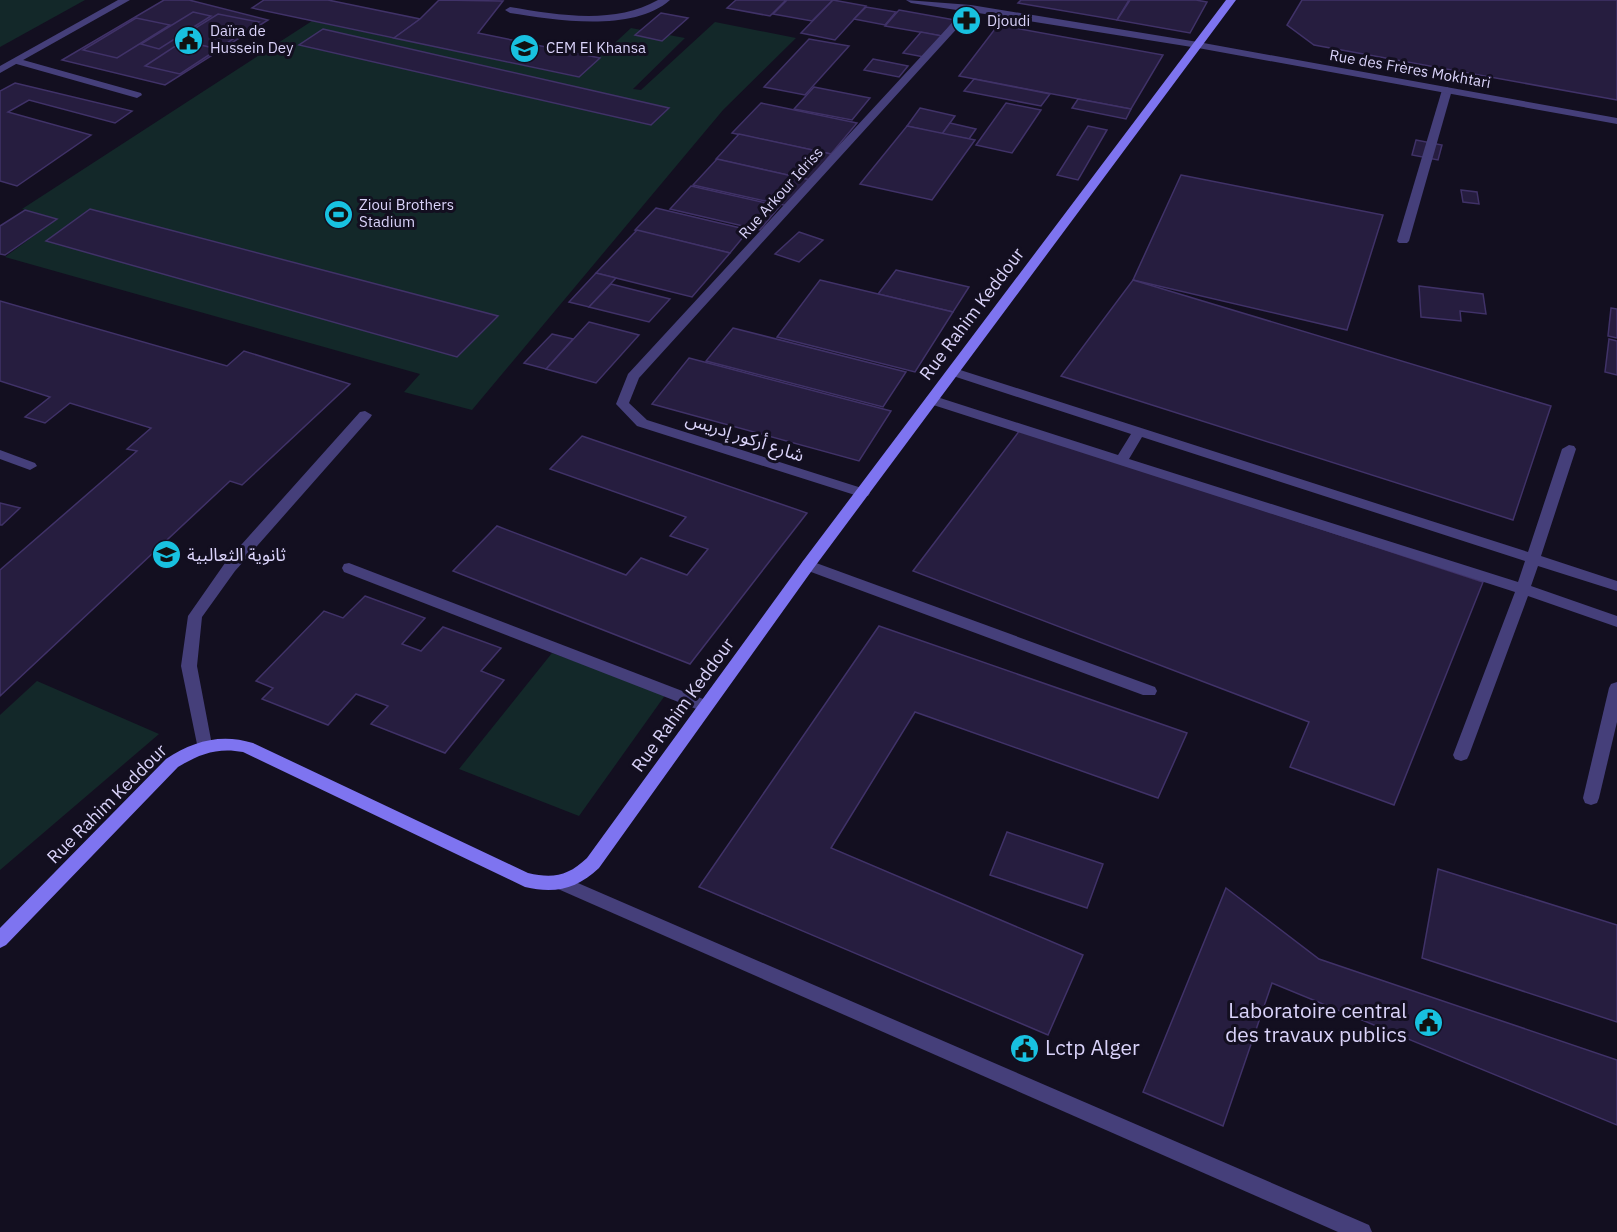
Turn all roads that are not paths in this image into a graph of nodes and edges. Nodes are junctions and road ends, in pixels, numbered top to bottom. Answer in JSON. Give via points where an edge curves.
{"nodes":[{"id":1,"x":125,"y":0,"type":"edge"},
{"id":2,"x":665,"y":0,"type":"edge"},
{"id":3,"x":911,"y":0,"type":"edge"},
{"id":4,"x":1230,"y":0,"type":"edge"},
{"id":5,"x":971,"y":8,"type":"junction"},
{"id":6,"x":510,"y":10,"type":"dead end"},
{"id":7,"x":1198,"y":45,"type":"junction"},
{"id":8,"x":16,"y":61,"type":"junction"},
{"id":9,"x":0,"y":70,"type":"edge"},
{"id":10,"x":1447,"y":90,"type":"junction"},
{"id":11,"x":137,"y":95,"type":"dead end"},
{"id":12,"x":1617,"y":121,"type":"edge"},
{"id":13,"x":1403,"y":241,"type":"dead end"},
{"id":14,"x":954,"y":372,"type":"junction"},
{"id":15,"x":932,"y":400,"type":"junction"},
{"id":16,"x":622,"y":404,"type":"joint"},
{"id":17,"x":365,"y":415,"type":"dead end"},
{"id":18,"x":1139,"y":432,"type":"junction"},
{"id":19,"x":1569,"y":449,"type":"dead end"},
{"id":20,"x":0,"y":454,"type":"edge"},
{"id":21,"x":1121,"y":461,"type":"junction"},
{"id":22,"x":30,"y":466,"type":"dead end"},
{"id":23,"x":863,"y":493,"type":"junction"},
{"id":24,"x":1531,"y":559,"type":"junction"},
{"id":25,"x":808,"y":564,"type":"junction"},
{"id":26,"x":349,"y":568,"type":"dead end"},
{"id":27,"x":1617,"y":586,"type":"edge"},
{"id":28,"x":1523,"y":589,"type":"junction"},
{"id":29,"x":1617,"y":622,"type":"edge"},
{"id":30,"x":1617,"y":688,"type":"edge"},
{"id":31,"x":1149,"y":691,"type":"dead end"},
{"id":32,"x":705,"y":706,"type":"junction"},
{"id":33,"x":204,"y":745,"type":"junction"},
{"id":34,"x":1461,"y":755,"type":"dead end"},
{"id":35,"x":1592,"y":798,"type":"dead end"},
{"id":36,"x":564,"y":884,"type":"junction"},
{"id":37,"x":0,"y":940,"type":"edge"},
{"id":38,"x":1362,"y":1232,"type":"edge"}],
"edges":[{"from":1,"to":8,"type":"street"},
{"from":2,"to":6,"type":"street","via":[[657,6],[612,18],[563,19]]},
{"from":3,"to":5,"type":"street","name":"Rue des Frères Mokhtari"},
{"from":4,"to":7,"type":"main road","name":"Rue Rahim Keddour"},
{"from":5,"to":7,"type":"street","name":"Rue des Frères Mokhtari"},
{"from":5,"to":16,"type":"street","name":"Rue Arkour Idriss","via":[[633,377]]},
{"from":7,"to":10,"type":"street","name":"Rue des Frères Mokhtari"},
{"from":7,"to":14,"type":"main road","name":"Rue Rahim Keddour"},
{"from":8,"to":9,"type":"street"},
{"from":8,"to":11,"type":"street"},
{"from":10,"to":12,"type":"street","name":"Rue des Frères Mokhtari"},
{"from":10,"to":13,"type":"street"},
{"from":14,"to":15,"type":"main road","name":"Rue Rahim Keddour"},
{"from":14,"to":18,"type":"street"},
{"from":15,"to":21,"type":"street"},
{"from":15,"to":23,"type":"main road","name":"Rue Rahim Keddour"},
{"from":16,"to":23,"type":"street","name":"شارع أركور إدريس","via":[[642,423]]},
{"from":17,"to":33,"type":"street","via":[[230,567],[195,616],[189,666]]},
{"from":18,"to":21,"type":"street"},
{"from":18,"to":24,"type":"street"},
{"from":19,"to":24,"type":"street"},
{"from":20,"to":22,"type":"street"},
{"from":21,"to":28,"type":"street"},
{"from":23,"to":25,"type":"main road","name":"Rue Rahim Keddour"},
{"from":24,"to":27,"type":"street"},
{"from":24,"to":28,"type":"street"},
{"from":25,"to":31,"type":"street"},
{"from":25,"to":32,"type":"main road","name":"Rue Rahim Keddour"},
{"from":26,"to":32,"type":"street"},
{"from":28,"to":29,"type":"street"},
{"from":28,"to":34,"type":"street"},
{"from":30,"to":35,"type":"street"},
{"from":32,"to":36,"type":"main road","name":"Rue Rahim Keddour","via":[[593,863]]},
{"from":33,"to":36,"type":"main road","via":[[247,747],[525,880]]},
{"from":33,"to":37,"type":"main road","name":"Rue Rahim Keddour","via":[[172,764]]},
{"from":36,"to":38,"type":"street"}]}
